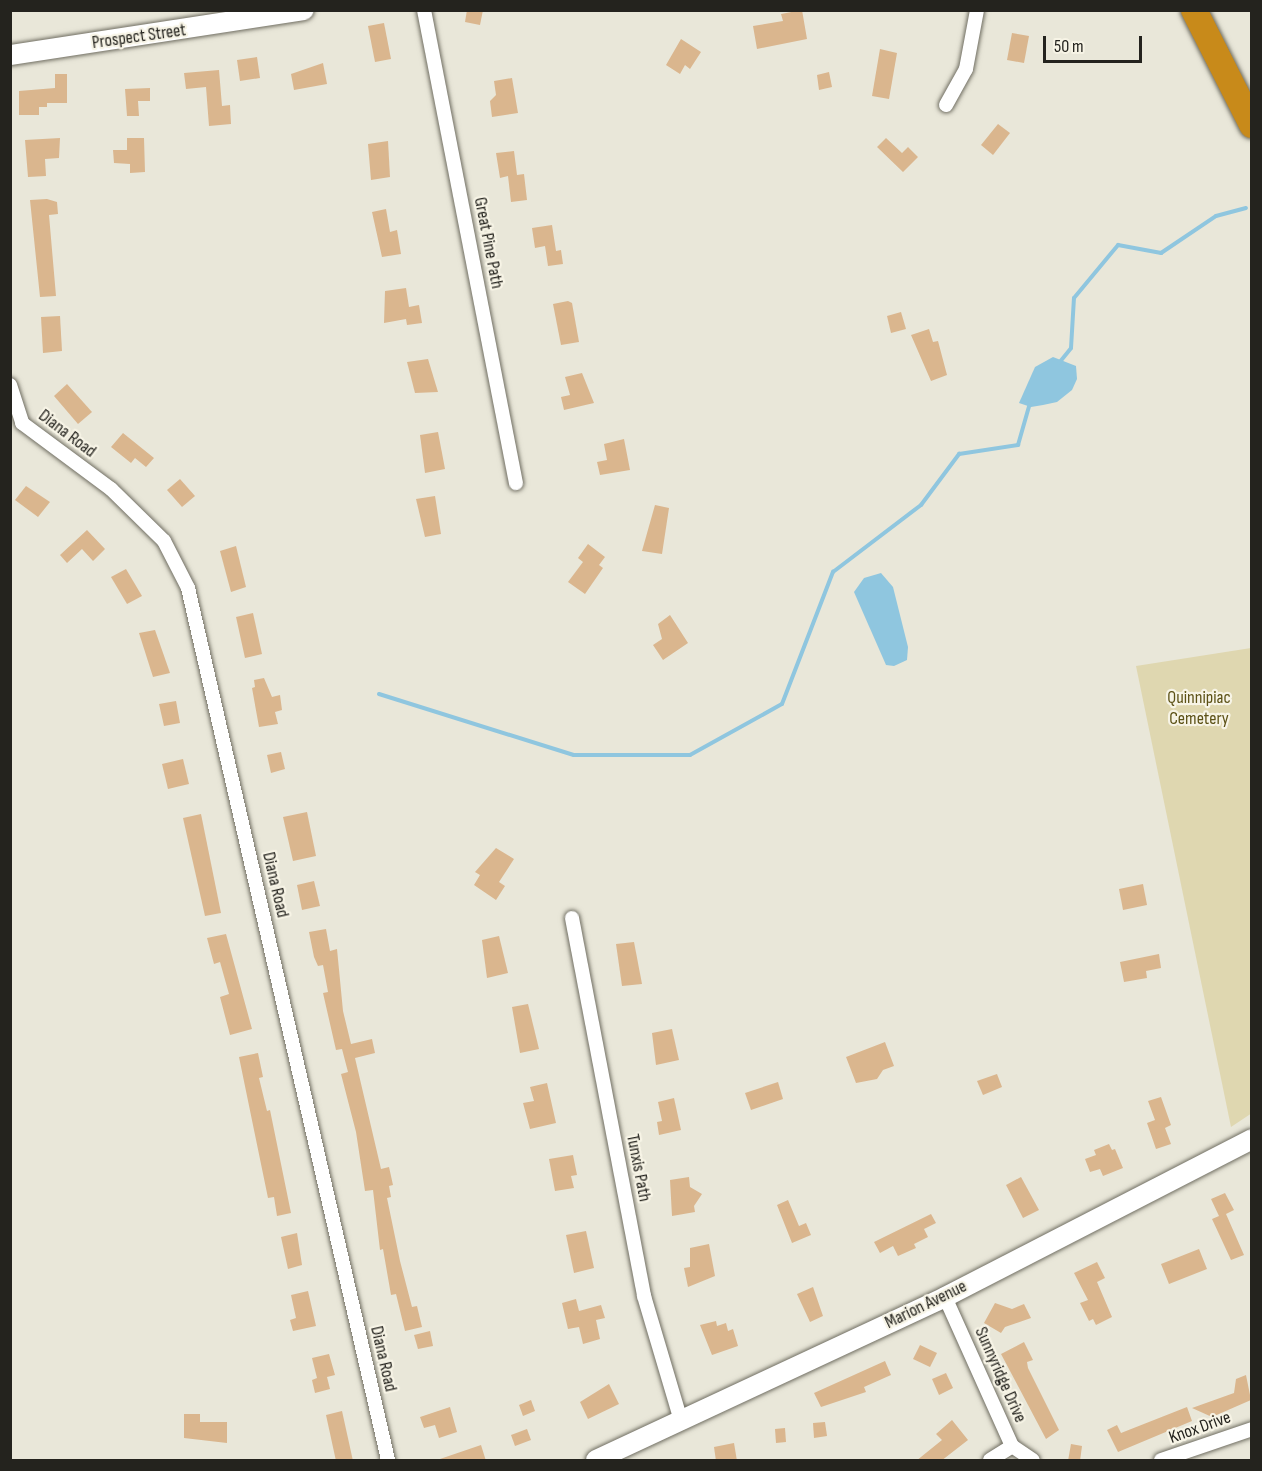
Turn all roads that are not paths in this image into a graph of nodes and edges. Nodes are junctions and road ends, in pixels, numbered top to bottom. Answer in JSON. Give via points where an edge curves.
{"nodes":[{"id":1,"x":304,"y":10,"type":"edge"},
{"id":2,"x":424,"y":10,"type":"edge"},
{"id":3,"x":976,"y":10,"type":"edge"},
{"id":4,"x":1194,"y":10,"type":"edge"},
{"id":5,"x":246,"y":15,"type":"edge"},
{"id":6,"x":10,"y":55,"type":"edge"},
{"id":7,"x":946,"y":105,"type":"dead end"},
{"id":8,"x":1251,"y":125,"type":"edge"},
{"id":9,"x":10,"y":385,"type":"edge"},
{"id":10,"x":516,"y":483,"type":"dead end"},
{"id":11,"x":572,"y":918,"type":"dead end"},
{"id":12,"x":1251,"y":1139,"type":"edge"},
{"id":13,"x":945,"y":1297,"type":"junction"},
{"id":14,"x":681,"y":1421,"type":"junction"},
{"id":15,"x":1251,"y":1429,"type":"edge"},
{"id":16,"x":1012,"y":1446,"type":"junction"},
{"id":17,"x":388,"y":1461,"type":"edge"},
{"id":18,"x":596,"y":1461,"type":"edge"},
{"id":19,"x":990,"y":1461,"type":"edge"},
{"id":20,"x":1033,"y":1461,"type":"edge"},
{"id":21,"x":1161,"y":1461,"type":"edge"}],
"edges":[{"from":1,"to":5,"type":"main road","name":"Prospect Street"},
{"from":2,"to":10,"type":"street","name":"Great Pine Path"},
{"from":3,"to":7,"type":"street","via":[[966,69]]},
{"from":4,"to":8,"type":"highway"},
{"from":5,"to":6,"type":"main road","name":"Prospect Street"},
{"from":9,"to":17,"type":"street","name":"Diana Road","via":[[22,423],[111,489],[164,541],[189,588]]},
{"from":11,"to":14,"type":"street","name":"Tunxis Path","via":[[644,1296]]},
{"from":12,"to":13,"type":"main road","name":"Marion Avenue"},
{"from":13,"to":14,"type":"main road","name":"Marion Avenue"},
{"from":13,"to":16,"type":"street","name":"Sunnyridge Drive"},
{"from":14,"to":18,"type":"main road","name":"Marion Avenue"},
{"from":15,"to":21,"type":"street","name":"Knox Drive"},
{"from":16,"to":19,"type":"street"},
{"from":16,"to":20,"type":"street","name":"Sunnyridge Drive"}]}
